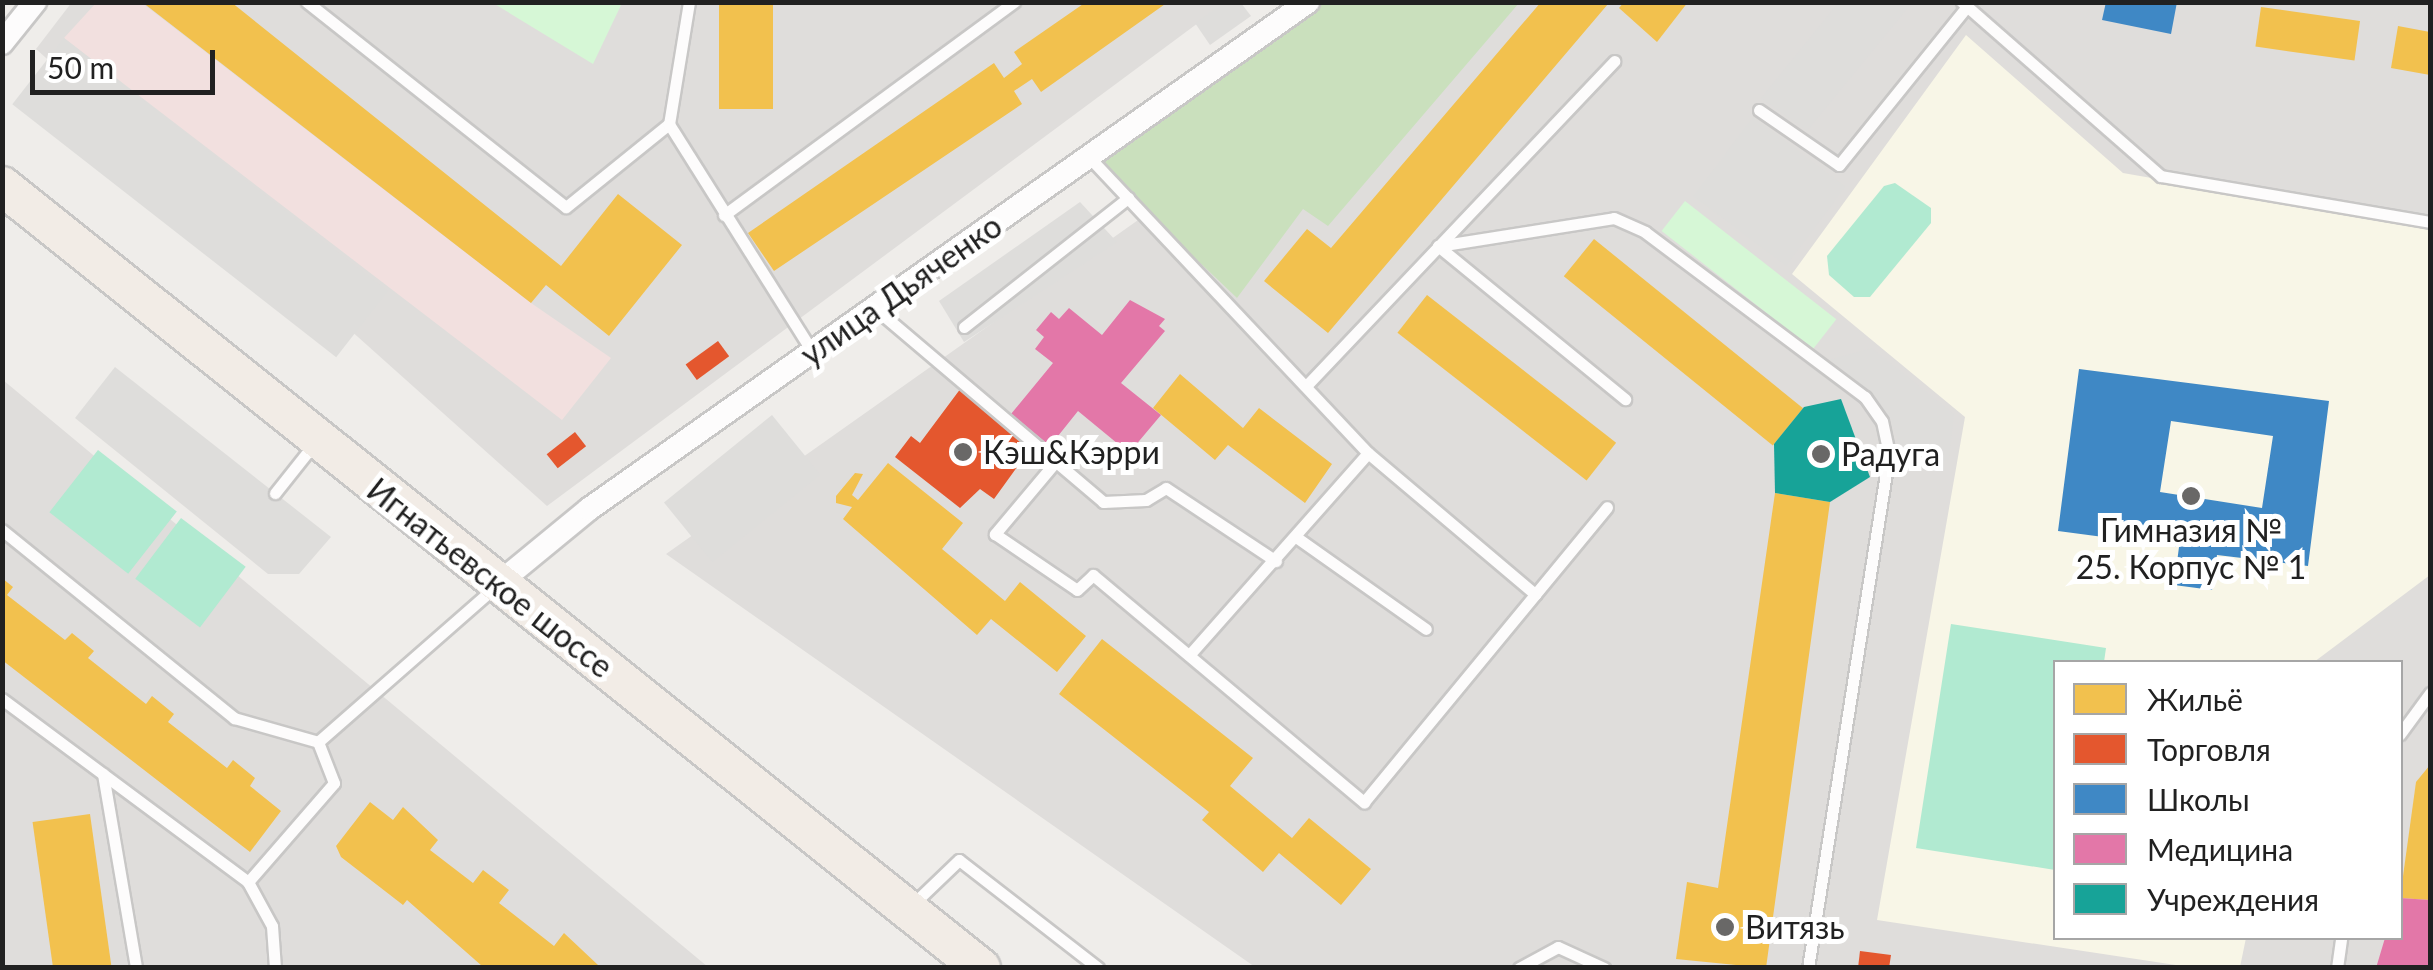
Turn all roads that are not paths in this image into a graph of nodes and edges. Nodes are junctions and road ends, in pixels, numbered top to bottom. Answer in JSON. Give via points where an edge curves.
{"nodes":[{"id":1,"x":35,"y":2,"type":"edge"},
{"id":2,"x":307,"y":2,"type":"edge"},
{"id":3,"x":689,"y":2,"type":"edge"},
{"id":4,"x":1308,"y":2,"type":"edge"},
{"id":5,"x":1008,"y":5,"type":"edge"},
{"id":6,"x":1963,"y":6,"type":"edge"},
{"id":7,"x":2,"y":43,"type":"edge"},
{"id":8,"x":1614,"y":62,"type":"dead end"},
{"id":9,"x":1759,"y":110,"type":"dead end"},
{"id":10,"x":669,"y":124,"type":"junction"},
{"id":11,"x":1089,"y":156,"type":"junction"},
{"id":12,"x":2,"y":186,"type":"edge"},
{"id":13,"x":1128,"y":198,"type":"junction"},
{"id":14,"x":724,"y":215,"type":"junction"},
{"id":15,"x":2430,"y":222,"type":"edge"},
{"id":16,"x":1438,"y":246,"type":"junction"},
{"id":17,"x":876,"y":310,"type":"junction"},
{"id":18,"x":964,"y":327,"type":"dead end"},
{"id":19,"x":813,"y":353,"type":"junction"},
{"id":20,"x":1306,"y":386,"type":"junction"},
{"id":21,"x":1625,"y":400,"type":"dead end"},
{"id":22,"x":317,"y":441,"type":"junction"},
{"id":23,"x":1368,"y":453,"type":"junction"},
{"id":24,"x":1057,"y":460,"type":"junction"},
{"id":25,"x":275,"y":493,"type":"dead end"},
{"id":26,"x":1607,"y":507,"type":"dead end"},
{"id":27,"x":2,"y":530,"type":"edge"},
{"id":28,"x":1296,"y":537,"type":"junction"},
{"id":29,"x":1276,"y":561,"type":"junction"},
{"id":30,"x":499,"y":583,"type":"junction"},
{"id":31,"x":1536,"y":594,"type":"junction"},
{"id":32,"x":1426,"y":629,"type":"dead end"},
{"id":33,"x":1188,"y":655,"type":"junction"},
{"id":34,"x":2430,"y":693,"type":"edge"},
{"id":35,"x":2,"y":699,"type":"edge"},
{"id":36,"x":2403,"y":730,"type":"edge"},
{"id":37,"x":318,"y":742,"type":"junction"},
{"id":38,"x":103,"y":774,"type":"junction"},
{"id":39,"x":248,"y":882,"type":"junction"},
{"id":40,"x":908,"y":908,"type":"junction"},
{"id":41,"x":2341,"y":940,"type":"edge"},
{"id":42,"x":136,"y":968,"type":"edge"},
{"id":43,"x":274,"y":968,"type":"edge"},
{"id":44,"x":981,"y":968,"type":"edge"},
{"id":45,"x":1098,"y":968,"type":"edge"},
{"id":46,"x":1519,"y":968,"type":"edge"},
{"id":47,"x":1604,"y":968,"type":"edge"},
{"id":48,"x":1808,"y":968,"type":"edge"},
{"id":49,"x":2337,"y":968,"type":"edge"}],
"edges":[{"from":1,"to":7,"type":"street"},
{"from":2,"to":10,"type":"lane","via":[[566,208]]},
{"from":3,"to":10,"type":"lane"},
{"from":4,"to":11,"type":"street","name":"улица Дьяченко"},
{"from":5,"to":14,"type":"lane"},
{"from":6,"to":9,"type":"lane","via":[[1835,170]]},
{"from":6,"to":15,"type":"lane","via":[[2161,176]]},
{"from":8,"to":16,"type":"lane"},
{"from":10,"to":14,"type":"lane"},
{"from":11,"to":13,"type":"lane"},
{"from":11,"to":17,"type":"street","name":"улица Дьяченко"},
{"from":12,"to":22,"type":"main road","name":"Игнатьевское шоссе"},
{"from":13,"to":18,"type":"lane"},
{"from":13,"to":20,"type":"lane"},
{"from":14,"to":19,"type":"lane"},
{"from":16,"to":20,"type":"lane"},
{"from":16,"to":21,"type":"lane"},
{"from":16,"to":48,"type":"lane","via":[[1614,218],[1645,232],[1865,396],[1882,421],[1890,454]]},
{"from":17,"to":19,"type":"street","name":"улица Дьяченко"},
{"from":17,"to":24,"type":"lane"},
{"from":19,"to":30,"type":"street","name":"улица Дьяченко","via":[[589,508]]},
{"from":20,"to":23,"type":"lane"},
{"from":22,"to":25,"type":"lane"},
{"from":22,"to":30,"type":"main road","name":"Игнатьевское шоссе"},
{"from":23,"to":28,"type":"lane"},
{"from":23,"to":31,"type":"lane"},
{"from":24,"to":29,"type":"lane","via":[[1103,502],[1146,500],[1166,488]]},
{"from":24,"to":33,"type":"lane","via":[[995,534],[1077,590],[1093,575]]},
{"from":26,"to":31,"type":"lane"},
{"from":27,"to":37,"type":"lane","via":[[234,718]]},
{"from":28,"to":29,"type":"lane"},
{"from":28,"to":32,"type":"lane"},
{"from":29,"to":33,"type":"lane"},
{"from":30,"to":37,"type":"lane"},
{"from":30,"to":40,"type":"main road","name":"Игнатьевское шоссе"},
{"from":31,"to":33,"type":"lane","via":[[1364,802]]},
{"from":34,"to":36,"type":"lane"},
{"from":35,"to":38,"type":"lane"},
{"from":37,"to":39,"type":"lane","via":[[334,783]]},
{"from":38,"to":39,"type":"lane"},
{"from":38,"to":42,"type":"lane"},
{"from":39,"to":43,"type":"lane","via":[[272,926]]},
{"from":40,"to":44,"type":"main road","name":"Игнатьевское шоссе"},
{"from":40,"to":45,"type":"lane","via":[[959,860]]},
{"from":41,"to":49,"type":"lane"},
{"from":46,"to":47,"type":"lane","via":[[1558,947]]}]}
